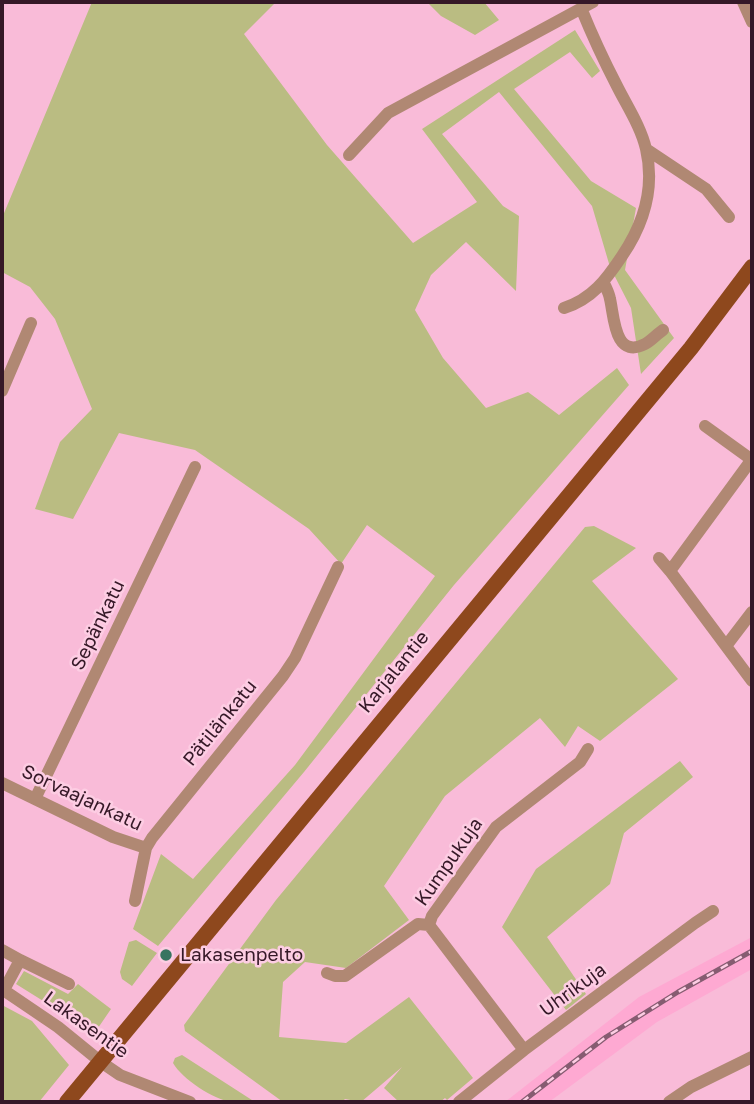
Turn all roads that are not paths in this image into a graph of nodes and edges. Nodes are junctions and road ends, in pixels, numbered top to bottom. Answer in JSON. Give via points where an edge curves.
{"nodes":[{"id":1,"x":743,"y":2,"type":"edge"},
{"id":2,"x":578,"y":6,"type":"edge"},
{"id":3,"x":752,"y":22,"type":"edge"},
{"id":4,"x":646,"y":149,"type":"junction"},
{"id":5,"x":349,"y":155,"type":"dead end"},
{"id":6,"x":729,"y":217,"type":"dead end"},
{"id":7,"x":752,"y":267,"type":"edge"},
{"id":8,"x":604,"y":282,"type":"junction"},
{"id":9,"x":564,"y":308,"type":"dead end"},
{"id":10,"x":32,"y":323,"type":"dead end"},
{"id":11,"x":663,"y":330,"type":"dead end"},
{"id":12,"x":2,"y":391,"type":"edge"},
{"id":13,"x":705,"y":426,"type":"dead end"},
{"id":14,"x":752,"y":459,"type":"edge"},
{"id":15,"x":195,"y":467,"type":"dead end"},
{"id":16,"x":659,"y":558,"type":"dead end"},
{"id":17,"x":338,"y":567,"type":"dead end"},
{"id":18,"x":670,"y":571,"type":"junction"},
{"id":19,"x":752,"y":612,"type":"edge"},
{"id":20,"x":726,"y":646,"type":"junction"},
{"id":21,"x":752,"y":681,"type":"edge"},
{"id":22,"x":588,"y":749,"type":"dead end"},
{"id":23,"x":2,"y":783,"type":"edge"},
{"id":24,"x":35,"y":799,"type":"junction"},
{"id":25,"x":146,"y":848,"type":"junction"},
{"id":26,"x":135,"y":901,"type":"dead end"},
{"id":27,"x":713,"y":911,"type":"dead end"},
{"id":28,"x":429,"y":925,"type":"junction"},
{"id":29,"x":2,"y":950,"type":"edge"},
{"id":30,"x":20,"y":960,"type":"junction"},
{"id":31,"x":327,"y":972,"type":"dead end"},
{"id":32,"x":69,"y":985,"type":"dead end"},
{"id":33,"x":3,"y":989,"type":"edge"},
{"id":34,"x":524,"y":1049,"type":"junction"},
{"id":35,"x":752,"y":1057,"type":"edge"},
{"id":36,"x":101,"y":1062,"type":"junction"},
{"id":37,"x":68,"y":1102,"type":"edge"},
{"id":38,"x":190,"y":1102,"type":"edge"},
{"id":39,"x":459,"y":1102,"type":"edge"},
{"id":40,"x":668,"y":1102,"type":"edge"}],
"edges":[{"from":1,"to":3,"type":"street"},
{"from":2,"to":4,"type":"street"},
{"from":2,"to":5,"type":"street","via":[[388,113]]},
{"from":4,"to":6,"type":"street","via":[[706,189]]},
{"from":4,"to":8,"type":"street","via":[[649,184],[645,213],[635,238]]},
{"from":7,"to":36,"type":"main road","name":"Karjalantie","via":[[691,348]]},
{"from":8,"to":9,"type":"street","via":[[584,300]]},
{"from":8,"to":11,"type":"street","via":[[617,335],[625,344],[643,345]]},
{"from":10,"to":12,"type":"street"},
{"from":13,"to":14,"type":"street"},
{"from":14,"to":18,"type":"street"},
{"from":15,"to":24,"type":"street","name":"Sepänkatu"},
{"from":16,"to":18,"type":"street"},
{"from":17,"to":25,"type":"street","name":"Pätilänkatu","via":[[283,676]]},
{"from":18,"to":20,"type":"street"},
{"from":19,"to":20,"type":"street"},
{"from":20,"to":21,"type":"street"},
{"from":22,"to":28,"type":"street","name":"Kumpukuja","via":[[580,762],[496,827]]},
{"from":23,"to":24,"type":"street","name":"Sorvaajankatu"},
{"from":24,"to":25,"type":"street","name":"Sorvaajankatu"},
{"from":25,"to":26,"type":"street","name":"Pätilänkatu"},
{"from":27,"to":34,"type":"street","name":"Uhrikuja"},
{"from":28,"to":31,"type":"street","via":[[418,924],[345,976]]},
{"from":28,"to":34,"type":"street","name":"Kumpukuja"},
{"from":29,"to":30,"type":"street"},
{"from":30,"to":32,"type":"street"},
{"from":30,"to":33,"type":"street"},
{"from":33,"to":36,"type":"street","name":"Lakasentie"},
{"from":34,"to":39,"type":"street","name":"Uhrikuja"},
{"from":35,"to":40,"type":"street"},
{"from":36,"to":37,"type":"main road","name":"Karjalantie"},
{"from":36,"to":38,"type":"street","name":"Lakasentie"}]}
